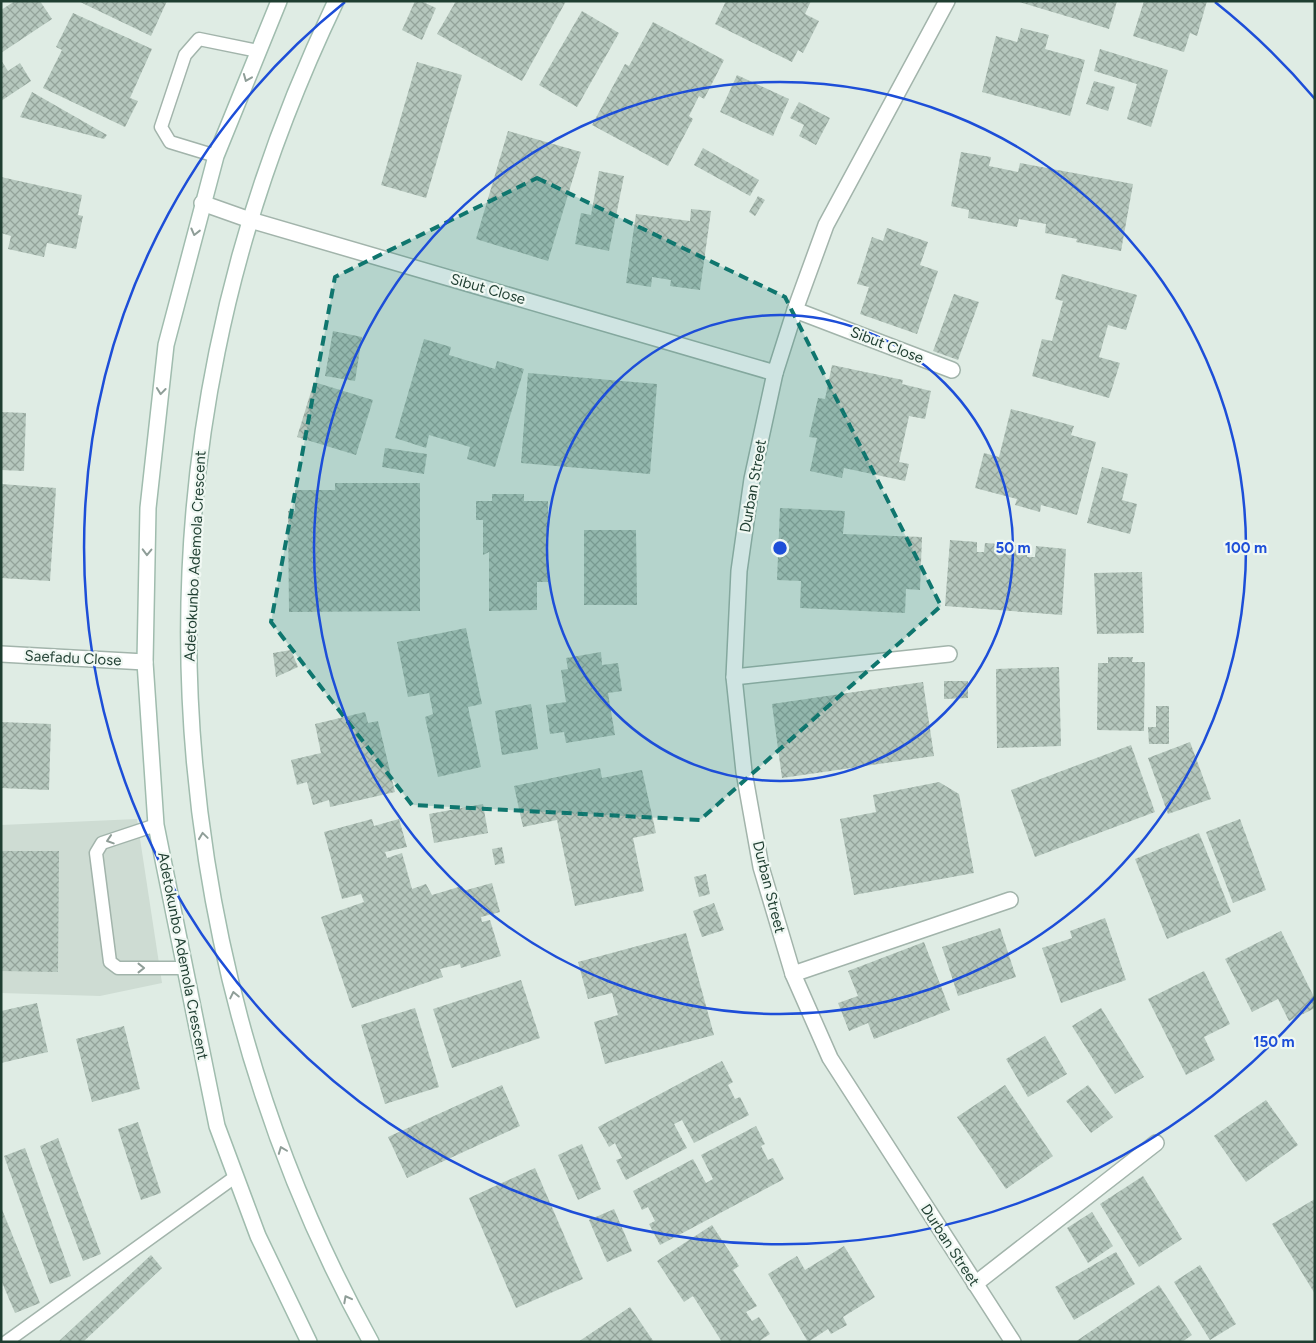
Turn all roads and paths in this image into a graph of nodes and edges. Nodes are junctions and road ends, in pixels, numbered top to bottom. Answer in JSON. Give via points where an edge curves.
{"nodes":[{"id":1,"x":279,"y":1,"type":"edge"},
{"id":2,"x":336,"y":1,"type":"edge"},
{"id":3,"x":947,"y":1,"type":"edge"},
{"id":4,"x":258,"y":51,"type":"junction"},
{"id":5,"x":216,"y":156,"type":"junction"},
{"id":6,"x":202,"y":203,"type":"junction"},
{"id":7,"x":250,"y":220,"type":"junction"},
{"id":8,"x":795,"y":310,"type":"junction"},
{"id":9,"x":952,"y":370,"type":"dead end"},
{"id":10,"x":775,"y":373,"type":"junction"},
{"id":11,"x":1,"y":654,"type":"edge"},
{"id":12,"x":949,"y":654,"type":"dead end"},
{"id":13,"x":145,"y":662,"type":"junction"},
{"id":14,"x":734,"y":677,"type":"junction"},
{"id":15,"x":156,"y":825,"type":"junction"},
{"id":16,"x":1010,"y":900,"type":"dead end"},
{"id":17,"x":185,"y":968,"type":"junction"},
{"id":18,"x":792,"y":974,"type":"junction"},
{"id":19,"x":1156,"y":1142,"type":"dead end"},
{"id":20,"x":235,"y":1177,"type":"junction"},
{"id":21,"x":975,"y":1284,"type":"junction"},
{"id":22,"x":6,"y":1342,"type":"edge"},
{"id":23,"x":309,"y":1342,"type":"edge"},
{"id":24,"x":371,"y":1342,"type":"edge"},
{"id":25,"x":1013,"y":1342,"type":"edge"}],
"edges":[{"from":1,"to":4,"type":"street","name":"Adetokunbo Ademola Crescent"},
{"from":2,"to":7,"type":"street","name":"Adetokunbo Ademola Crescent","via":[[278,137]]},
{"from":3,"to":8,"type":"street","name":"Durban Street","via":[[826,224]]},
{"from":4,"to":5,"type":"street","name":"Adetokunbo Ademola Crescent","one_way":true},
{"from":4,"to":5,"type":"lane","via":[[199,40],[185,55],[161,127],[170,142]]},
{"from":5,"to":6,"type":"street","name":"Adetokunbo Ademola Crescent"},
{"from":6,"to":7,"type":"street","name":"Sibut Close"},
{"from":6,"to":13,"type":"street","name":"Adetokunbo Ademola Crescent","one_way":true,"via":[[166,345],[148,508]]},
{"from":7,"to":10,"type":"street","name":"Sibut Close"},
{"from":24,"to":7,"type":"street","name":"Adetokunbo Ademola Crescent","one_way":true,"via":[[306,1212],[269,1117],[237,1007],[211,889],[194,773],[187,643],[197,474],[217,351]]},
{"from":8,"to":9,"type":"street","name":"Sibut Close"},
{"from":8,"to":10,"type":"street","name":"Durban Street"},
{"from":10,"to":14,"type":"street","name":"Durban Street","via":[[752,478],[739,571]]},
{"from":11,"to":13,"type":"street","name":"Saefadu Close"},
{"from":12,"to":14,"type":"street"},
{"from":13,"to":15,"type":"street","name":"Adetokunbo Ademola Crescent"},
{"from":14,"to":18,"type":"street","name":"Durban Street","via":[[744,772],[761,867]]},
{"from":15,"to":17,"type":"street","name":"Adetokunbo Ademola Crescent"},
{"from":15,"to":17,"type":"lane","one_way":true,"via":[[102,843],[96,853],[110,962],[118,968]]},
{"from":16,"to":18,"type":"street"},
{"from":17,"to":20,"type":"street","name":"Adetokunbo Ademola Crescent","via":[[217,1126]]},
{"from":18,"to":21,"type":"street","name":"Durban Street","via":[[830,1058]]},
{"from":19,"to":21,"type":"street"},
{"from":20,"to":22,"type":"lane"},
{"from":20,"to":23,"type":"street","name":"Adetokunbo Ademola Crescent","via":[[258,1236]]},
{"from":21,"to":25,"type":"street","name":"Durban Street"}]}
